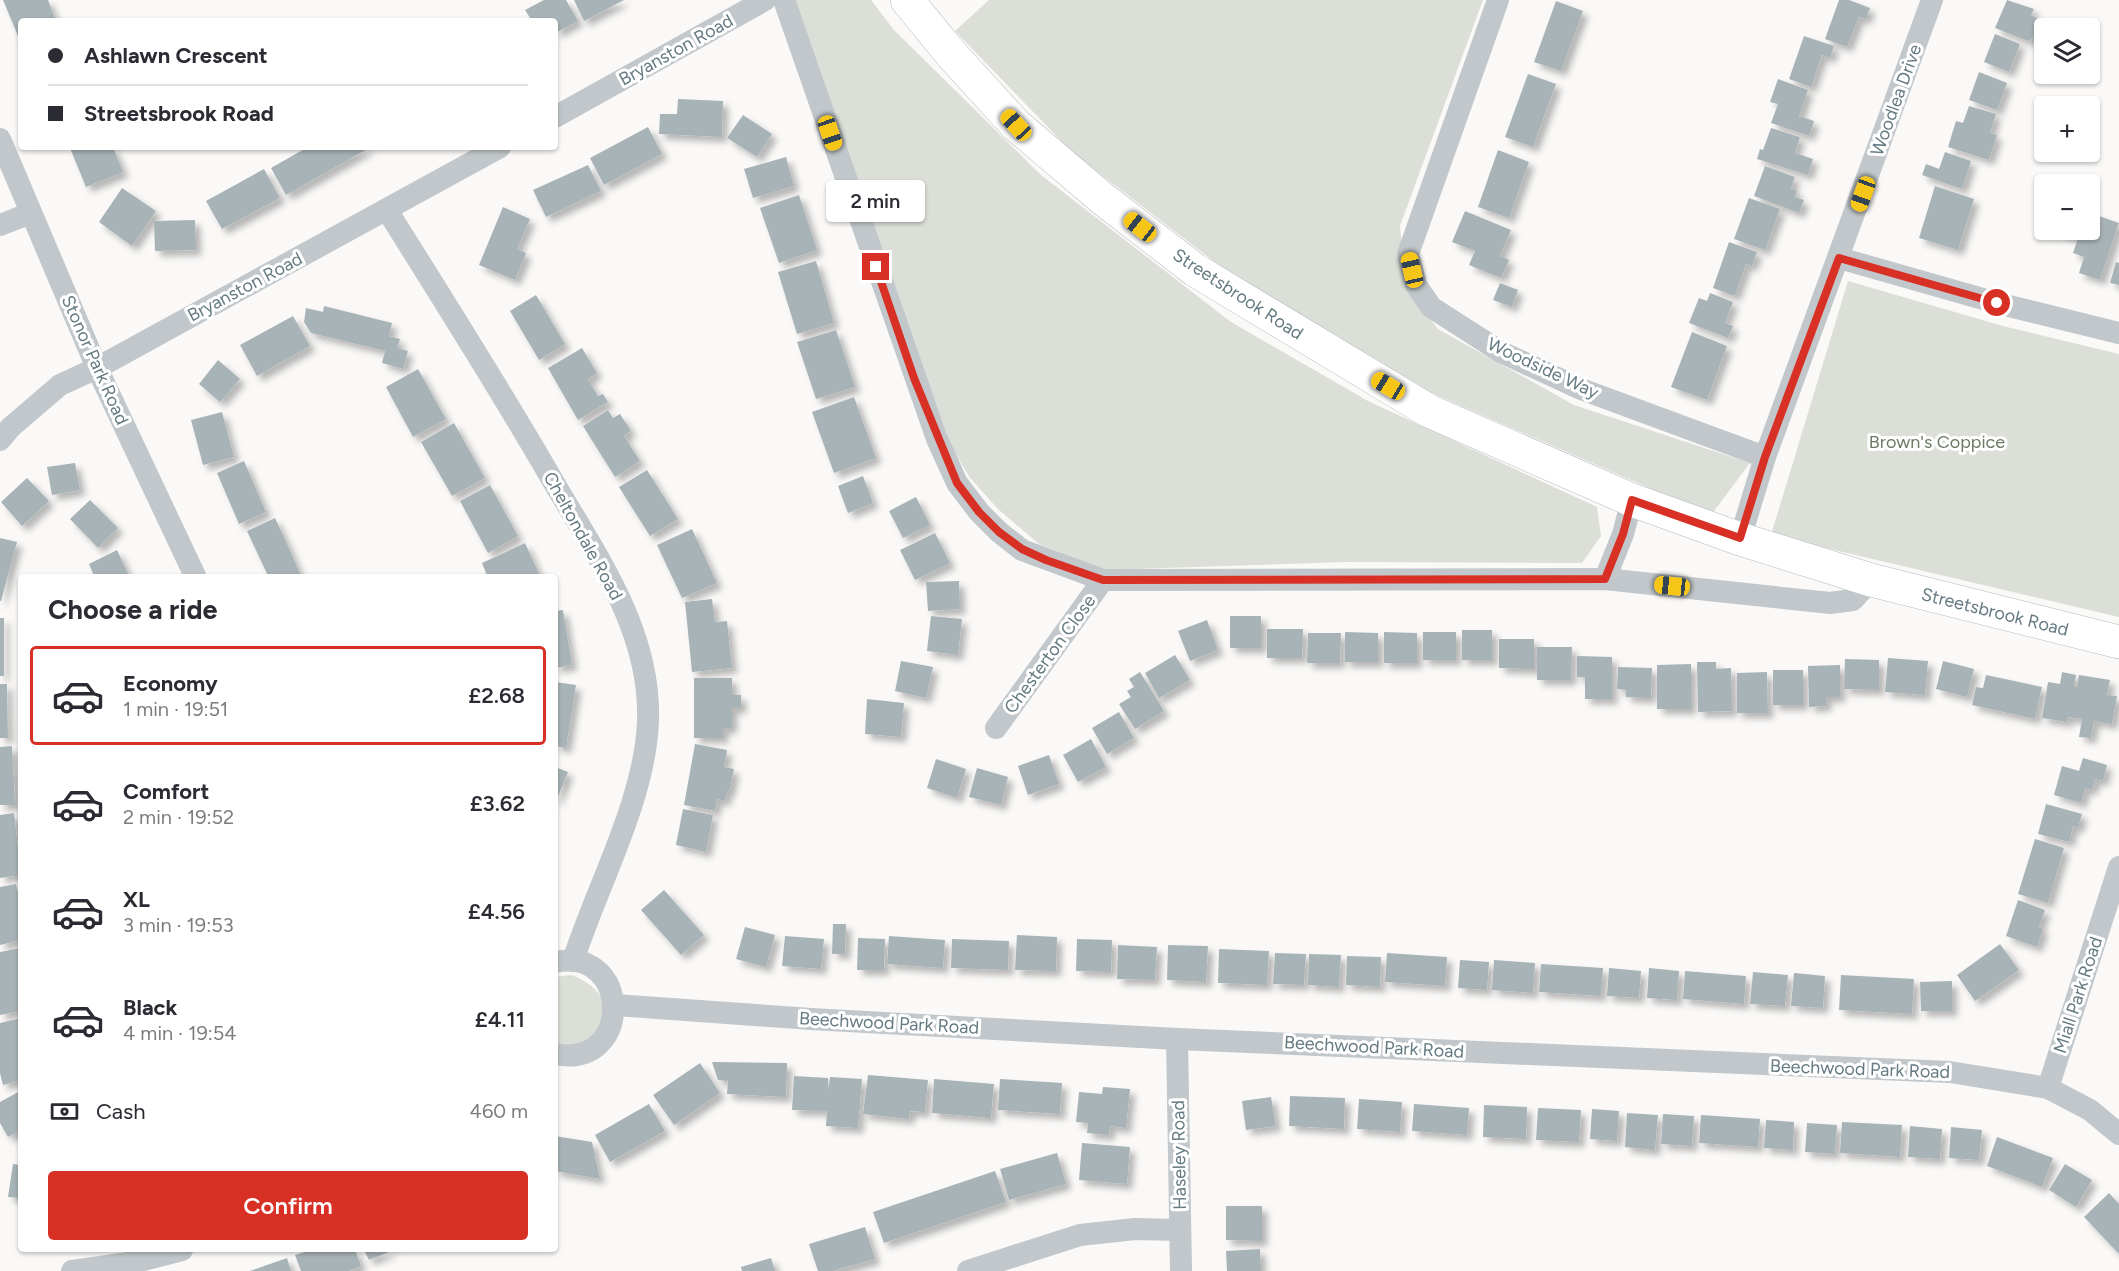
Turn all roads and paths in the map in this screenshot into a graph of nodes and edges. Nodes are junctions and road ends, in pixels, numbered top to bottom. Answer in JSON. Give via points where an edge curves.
{"nodes":[{"id":1,"x":765,"y":0,"type":"edge"},
{"id":2,"x":784,"y":0,"type":"edge"},
{"id":3,"x":907,"y":0,"type":"edge"},
{"id":4,"x":1498,"y":0,"type":"edge"},
{"id":5,"x":1932,"y":0,"type":"edge"},
{"id":6,"x":558,"y":115,"type":"edge"},
{"id":7,"x":0,"y":139,"type":"edge"},
{"id":8,"x":496,"y":150,"type":"edge"},
{"id":9,"x":387,"y":210,"type":"junction"},
{"id":10,"x":31,"y":213,"type":"junction"},
{"id":11,"x":0,"y":225,"type":"edge"},
{"id":12,"x":1839,"y":258,"type":"junction"},
{"id":13,"x":2119,"y":333,"type":"edge"},
{"id":14,"x":97,"y":368,"type":"junction"},
{"id":15,"x":0,"y":441,"type":"edge"},
{"id":16,"x":1765,"y":457,"type":"junction"},
{"id":17,"x":1632,"y":500,"type":"junction"},
{"id":18,"x":1740,"y":538,"type":"junction"},
{"id":19,"x":194,"y":574,"type":"edge"},
{"id":20,"x":1605,"y":579,"type":"junction"},
{"id":21,"x":1103,"y":580,"type":"junction"},
{"id":22,"x":1871,"y":580,"type":"junction"},
{"id":23,"x":2119,"y":642,"type":"edge"},
{"id":24,"x":996,"y":728,"type":"dead end"},
{"id":25,"x":2119,"y":867,"type":"edge"},
{"id":26,"x":564,"y":962,"type":"edge"},
{"id":27,"x":615,"y":1005,"type":"junction"},
{"id":28,"x":1177,"y":1038,"type":"junction"},
{"id":29,"x":558,"y":1055,"type":"edge"},
{"id":30,"x":2048,"y":1088,"type":"junction"},
{"id":31,"x":2119,"y":1134,"type":"edge"},
{"id":32,"x":1180,"y":1230,"type":"junction"},
{"id":33,"x":174,"y":1252,"type":"edge"},
{"id":34,"x":72,"y":1271,"type":"edge"},
{"id":35,"x":968,"y":1271,"type":"edge"},
{"id":36,"x":1181,"y":1271,"type":"edge"}],
"edges":[{"from":1,"to":6,"type":"street","name":"Bryanston Road"},
{"from":2,"to":21,"type":"street","via":[[914,378],[957,483],[979,512],[1022,549]]},
{"from":3,"to":17,"type":"main road","name":"Streetsbrook Road","via":[[1016,125],[1103,199],[1196,270],[1429,411]]},
{"from":4,"to":16,"type":"street","name":"Woodside Way","via":[[1408,254],[1416,285],[1431,307],[1501,352],[1581,389]]},
{"from":5,"to":12,"type":"street","name":"Woodlea Drive"},
{"from":7,"to":10,"type":"street","name":"Stonor Park Road"},
{"from":8,"to":9,"type":"street","name":"Bryanston Road"},
{"from":9,"to":14,"type":"street","name":"Bryanston Road"},
{"from":9,"to":26,"type":"street","name":"Cheltondale Road","via":[[512,411],[618,595],[642,657],[648,687],[648,721],[642,766],[631,804]]},
{"from":10,"to":11,"type":"street"},
{"from":10,"to":14,"type":"street","name":"Stonor Park Road"},
{"from":12,"to":13,"type":"street"},
{"from":12,"to":16,"type":"street","name":"Woodlea Drive"},
{"from":14,"to":15,"type":"street","name":"Bryanston Road","via":[[60,385]]},
{"from":14,"to":19,"type":"street","name":"Stonor Park Road"},
{"from":16,"to":18,"type":"street","name":"Woodlea Drive"},
{"from":17,"to":18,"type":"main road","name":"Streetsbrook Road"},
{"from":17,"to":20,"type":"street"},
{"from":18,"to":22,"type":"main road","name":"Streetsbrook Road"},
{"from":20,"to":21,"type":"street"},
{"from":20,"to":22,"type":"street","via":[[1830,603],[1853,600]]},
{"from":21,"to":24,"type":"street","name":"Chesterton Close"},
{"from":22,"to":23,"type":"main road","name":"Streetsbrook Road"},
{"from":25,"to":30,"type":"street","name":"Miall Park Road"},
{"from":26,"to":27,"type":"street","via":[[588,966],[602,975]]},
{"from":27,"to":28,"type":"street","name":"Beechwood Park Road","via":[[812,1020]]},
{"from":27,"to":29,"type":"street","via":[[610,1030],[593,1049],[570,1057]]},
{"from":28,"to":30,"type":"street","name":"Beechwood Park Road","via":[[1950,1072]]},
{"from":28,"to":32,"type":"street","name":"Haseley Road"},
{"from":30,"to":31,"type":"street","name":"Beechwood Park Road","via":[[2090,1110]]},
{"from":32,"to":35,"type":"street","via":[[1080,1234]]},
{"from":32,"to":36,"type":"street","name":"Haseley Road"},
{"from":33,"to":34,"type":"street"}]}
